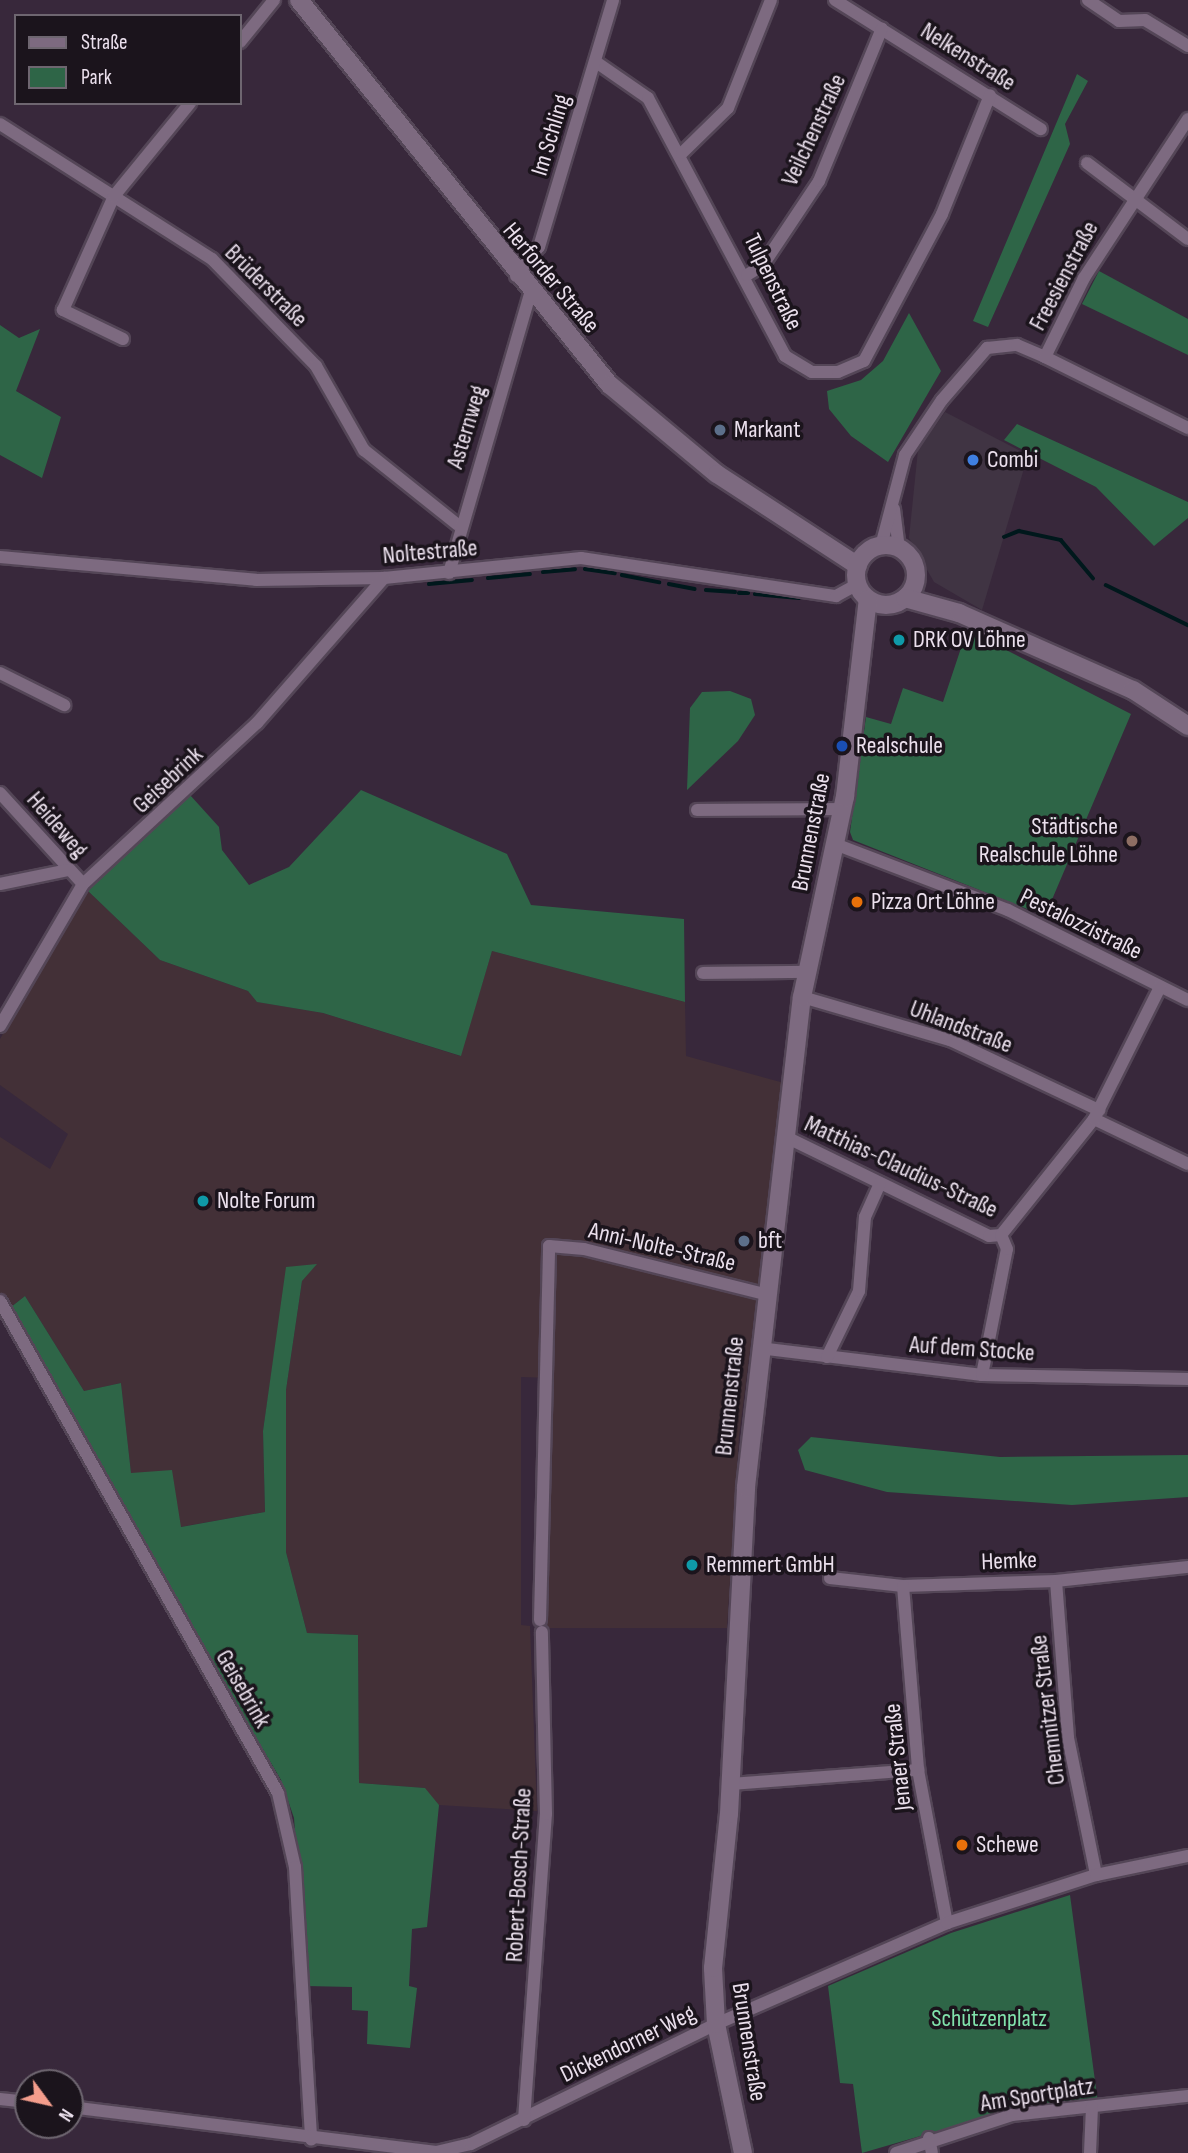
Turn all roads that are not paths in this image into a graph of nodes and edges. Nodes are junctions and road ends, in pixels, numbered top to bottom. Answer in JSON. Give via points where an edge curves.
{"nodes":[{"id":1,"x":274,"y":0,"type":"edge"},
{"id":2,"x":299,"y":0,"type":"edge"},
{"id":3,"x":613,"y":0,"type":"edge"},
{"id":4,"x":771,"y":0,"type":"edge"},
{"id":5,"x":835,"y":0,"type":"edge"},
{"id":6,"x":1088,"y":0,"type":"edge"},
{"id":7,"x":883,"y":28,"type":"junction"},
{"id":8,"x":242,"y":40,"type":"edge"},
{"id":9,"x":1188,"y":46,"type":"edge"},
{"id":10,"x":596,"y":62,"type":"junction"},
{"id":11,"x":990,"y":94,"type":"junction"},
{"id":12,"x":188,"y":105,"type":"edge"},
{"id":13,"x":1188,"y":119,"type":"edge"},
{"id":14,"x":0,"y":124,"type":"edge"},
{"id":15,"x":1041,"y":129,"type":"dead end"},
{"id":16,"x":682,"y":153,"type":"junction"},
{"id":17,"x":1087,"y":163,"type":"dead end"},
{"id":18,"x":114,"y":196,"type":"junction"},
{"id":19,"x":1137,"y":200,"type":"junction"},
{"id":20,"x":1188,"y":239,"type":"edge"},
{"id":21,"x":747,"y":275,"type":"junction"},
{"id":22,"x":516,"y":276,"type":"junction"},
{"id":23,"x":530,"y":294,"type":"junction"},
{"id":24,"x":123,"y":339,"type":"dead end"},
{"id":25,"x":1045,"y":357,"type":"junction"},
{"id":26,"x":1188,"y":428,"type":"edge"},
{"id":27,"x":894,"y":501,"type":"junction"},
{"id":28,"x":458,"y":525,"type":"junction"},
{"id":29,"x":876,"y":553,"type":"junction"},
{"id":30,"x":0,"y":557,"type":"edge"},
{"id":31,"x":449,"y":573,"type":"junction"},
{"id":32,"x":384,"y":578,"type":"junction"},
{"id":33,"x":916,"y":580,"type":"junction"},
{"id":34,"x":863,"y":592,"type":"junction"},
{"id":35,"x":905,"y":598,"type":"junction"},
{"id":36,"x":887,"y":605,"type":"junction"},
{"id":37,"x":951,"y":610,"type":"junction"},
{"id":38,"x":865,"y":647,"type":"junction"},
{"id":39,"x":0,"y":673,"type":"edge"},
{"id":40,"x":64,"y":705,"type":"dead end"},
{"id":41,"x":1188,"y":726,"type":"edge"},
{"id":42,"x":0,"y":793,"type":"edge"},
{"id":43,"x":843,"y":809,"type":"junction"},
{"id":44,"x":698,"y":810,"type":"dead end"},
{"id":45,"x":835,"y":844,"type":"junction"},
{"id":46,"x":68,"y":870,"type":"junction"},
{"id":47,"x":0,"y":884,"type":"edge"},
{"id":48,"x":83,"y":884,"type":"junction"},
{"id":49,"x":807,"y":972,"type":"junction"},
{"id":50,"x":703,"y":973,"type":"dead end"},
{"id":51,"x":1160,"y":987,"type":"junction"},
{"id":52,"x":802,"y":997,"type":"junction"},
{"id":53,"x":1188,"y":1000,"type":"edge"},
{"id":54,"x":0,"y":1026,"type":"edge"},
{"id":55,"x":1096,"y":1114,"type":"junction"},
{"id":56,"x":784,"y":1136,"type":"junction"},
{"id":57,"x":1188,"y":1164,"type":"edge"},
{"id":58,"x":880,"y":1183,"type":"junction"},
{"id":59,"x":1001,"y":1235,"type":"junction"},
{"id":60,"x":549,"y":1247,"type":"joint"},
{"id":61,"x":764,"y":1294,"type":"junction"},
{"id":62,"x":0,"y":1301,"type":"edge"},
{"id":63,"x":759,"y":1348,"type":"junction"},
{"id":64,"x":827,"y":1357,"type":"junction"},
{"id":65,"x":1186,"y":1374,"type":"edge"},
{"id":66,"x":982,"y":1375,"type":"junction"},
{"id":67,"x":1188,"y":1567,"type":"edge"},
{"id":68,"x":830,"y":1578,"type":"dead end"},
{"id":69,"x":1056,"y":1581,"type":"junction"},
{"id":70,"x":903,"y":1586,"type":"junction"},
{"id":71,"x":918,"y":1770,"type":"junction"},
{"id":72,"x":730,"y":1784,"type":"junction"},
{"id":73,"x":1188,"y":1856,"type":"edge"},
{"id":74,"x":1096,"y":1875,"type":"junction"},
{"id":75,"x":947,"y":1923,"type":"junction"},
{"id":76,"x":716,"y":2024,"type":"junction"},
{"id":77,"x":1188,"y":2096,"type":"edge"},
{"id":78,"x":1092,"y":2107,"type":"junction"},
{"id":79,"x":84,"y":2109,"type":"edge"},
{"id":80,"x":524,"y":2120,"type":"junction"},
{"id":81,"x":929,"y":2138,"type":"junction"},
{"id":82,"x":311,"y":2140,"type":"junction"},
{"id":83,"x":471,"y":2148,"type":"edge"},
{"id":84,"x":743,"y":2153,"type":"edge"},
{"id":85,"x":896,"y":2153,"type":"edge"},
{"id":86,"x":932,"y":2153,"type":"edge"},
{"id":87,"x":1090,"y":2153,"type":"edge"}],
"edges":[{"from":1,"to":8,"type":"street"},
{"from":2,"to":22,"type":"street","name":"Herforder Straße"},
{"from":3,"to":10,"type":"street","name":"Im Schling"},
{"from":4,"to":16,"type":"street","via":[[728,107]]},
{"from":5,"to":7,"type":"street","name":"Nelkenstraße"},
{"from":6,"to":9,"type":"street","via":[[1119,21],[1145,20]]},
{"from":7,"to":11,"type":"street","name":"Nelkenstraße"},
{"from":7,"to":21,"type":"street","name":"Veilchenstraße","via":[[819,181],[763,265]]},
{"from":10,"to":16,"type":"street","name":"Tulpenstraße","via":[[648,98]]},
{"from":10,"to":22,"type":"street","name":"Im Schling","via":[[539,247]]},
{"from":11,"to":15,"type":"street","name":"Nelkenstraße"},
{"from":11,"to":21,"type":"street","name":"Tulpenstraße","via":[[942,214],[864,361],[838,372],[812,372],[785,356]]},
{"from":12,"to":18,"type":"street"},
{"from":13,"to":19,"type":"street","name":"Freesienstraße"},
{"from":14,"to":18,"type":"street","name":"Brüderstraße"},
{"from":16,"to":21,"type":"street","name":"Tulpenstraße"},
{"from":17,"to":19,"type":"street"},
{"from":18,"to":24,"type":"street","via":[[63,310]]},
{"from":18,"to":28,"type":"street","name":"Brüderstraße","via":[[236,282],[316,366],[364,450]]},
{"from":19,"to":20,"type":"street"},
{"from":19,"to":25,"type":"street","name":"Freesienstraße","via":[[1084,278]]},
{"from":22,"to":23,"type":"street","name":"Herforder Straße"},
{"from":23,"to":28,"type":"street","name":"Asternweg"},
{"from":23,"to":29,"type":"street","name":"Herforder Straße","via":[[610,386],[659,428],[813,537]]},
{"from":25,"to":26,"type":"street"},
{"from":25,"to":27,"type":"street","name":"Freesienstraße","via":[[1002,344],[974,360],[905,455]]},
{"from":27,"to":29,"type":"street","name":"Freesienstraße"},
{"from":27,"to":29,"type":"street","name":"Freesienstraße"},
{"from":28,"to":31,"type":"street","name":"Asternweg"},
{"from":29,"to":33,"type":"street","via":[[911,558]]},
{"from":29,"to":34,"type":"street"},
{"from":30,"to":32,"type":"street","name":"Noltestraße","via":[[202,579]]},
{"from":31,"to":32,"type":"street","name":"Noltestraße"},
{"from":31,"to":34,"type":"street","name":"Noltestraße","via":[[581,558],[830,595]]},
{"from":32,"to":48,"type":"street","name":"Geisebrink","via":[[244,737]]},
{"from":33,"to":35,"type":"street"},
{"from":33,"to":37,"type":"street"},
{"from":34,"to":36,"type":"street"},
{"from":34,"to":38,"type":"street","name":"Brunnenstraße"},
{"from":35,"to":36,"type":"street"},
{"from":35,"to":37,"type":"street"},
{"from":36,"to":38,"type":"street","name":"Brunnenstraße"},
{"from":37,"to":41,"type":"street","via":[[1133,691]]},
{"from":38,"to":43,"type":"street","name":"Brunnenstraße"},
{"from":39,"to":40,"type":"street"},
{"from":42,"to":46,"type":"street","name":"Heideweg"},
{"from":43,"to":44,"type":"street"},
{"from":43,"to":45,"type":"street","name":"Brunnenstraße"},
{"from":45,"to":49,"type":"street","name":"Brunnenstraße"},
{"from":45,"to":51,"type":"street","name":"Pestalozzistraße","via":[[1009,910]]},
{"from":46,"to":47,"type":"street"},
{"from":46,"to":48,"type":"street","name":"Heideweg"},
{"from":48,"to":54,"type":"street","name":"Geisebrink"},
{"from":49,"to":50,"type":"street"},
{"from":49,"to":52,"type":"street","name":"Brunnenstraße"},
{"from":51,"to":53,"type":"street","name":"Pestalozzistraße"},
{"from":51,"to":55,"type":"street","name":"Matthias-Claudius-Straße"},
{"from":52,"to":55,"type":"street","name":"Uhlandstraße","via":[[950,1040]]},
{"from":52,"to":56,"type":"street","name":"Brunnenstraße"},
{"from":55,"to":57,"type":"street","name":"Uhlandstraße"},
{"from":55,"to":59,"type":"street","name":"Matthias-Claudius-Straße"},
{"from":56,"to":58,"type":"street","name":"Matthias-Claudius-Straße"},
{"from":56,"to":61,"type":"street","name":"Brunnenstraße"},
{"from":58,"to":59,"type":"street","name":"Matthias-Claudius-Straße","via":[[989,1236]]},
{"from":58,"to":64,"type":"street","via":[[865,1217],[859,1291]]},
{"from":59,"to":66,"type":"street","name":"Matthias-Claudius-Straße","via":[[1007,1249]]},
{"from":60,"to":61,"type":"street","name":"Anni-Nolte-Straße","via":[[584,1249]]},
{"from":60,"to":80,"type":"street","name":"Robert-Bosch-Straße","via":[[541,1626],[546,1814]]},
{"from":61,"to":63,"type":"street","name":"Brunnenstraße"},
{"from":62,"to":82,"type":"street","name":"Geisebrink","via":[[282,1803],[295,1867]]},
{"from":63,"to":64,"type":"street","name":"Auf dem Stocke"},
{"from":63,"to":72,"type":"street","name":"Brunnenstraße"},
{"from":64,"to":66,"type":"street","name":"Auf dem Stocke"},
{"from":65,"to":66,"type":"street","name":"Auf dem Stocke"},
{"from":67,"to":69,"type":"street","name":"Hemke"},
{"from":68,"to":70,"type":"street","name":"Hemke"},
{"from":69,"to":70,"type":"street","name":"Hemke"},
{"from":69,"to":74,"type":"street","name":"Chemnitzer Straße","via":[[1068,1738]]},
{"from":70,"to":71,"type":"street","name":"Jenaer Straße"},
{"from":71,"to":72,"type":"street"},
{"from":71,"to":75,"type":"street","name":"Jenaer Straße"},
{"from":72,"to":76,"type":"street","name":"Brunnenstraße","via":[[713,1968]]},
{"from":73,"to":74,"type":"street","name":"Dickendorner Weg"},
{"from":74,"to":75,"type":"street","name":"Dickendorner Weg"},
{"from":75,"to":76,"type":"street","name":"Dickendorner Weg"},
{"from":76,"to":80,"type":"street","name":"Dickendorner Weg"},
{"from":76,"to":84,"type":"street","name":"Brunnenstraße"},
{"from":77,"to":78,"type":"street","name":"Am Sportplatz"},
{"from":78,"to":81,"type":"street","name":"Am Sportplatz","via":[[1012,2115]]},
{"from":78,"to":87,"type":"street"},
{"from":79,"to":82,"type":"street","name":"Dickendorner Weg"},
{"from":80,"to":83,"type":"street","name":"Dickendorner Weg"},
{"from":81,"to":85,"type":"street","name":"Am Sportplatz"},
{"from":81,"to":86,"type":"street"},
{"from":82,"to":83,"type":"street","name":"Dickendorner Weg","via":[[436,2152]]}]}
